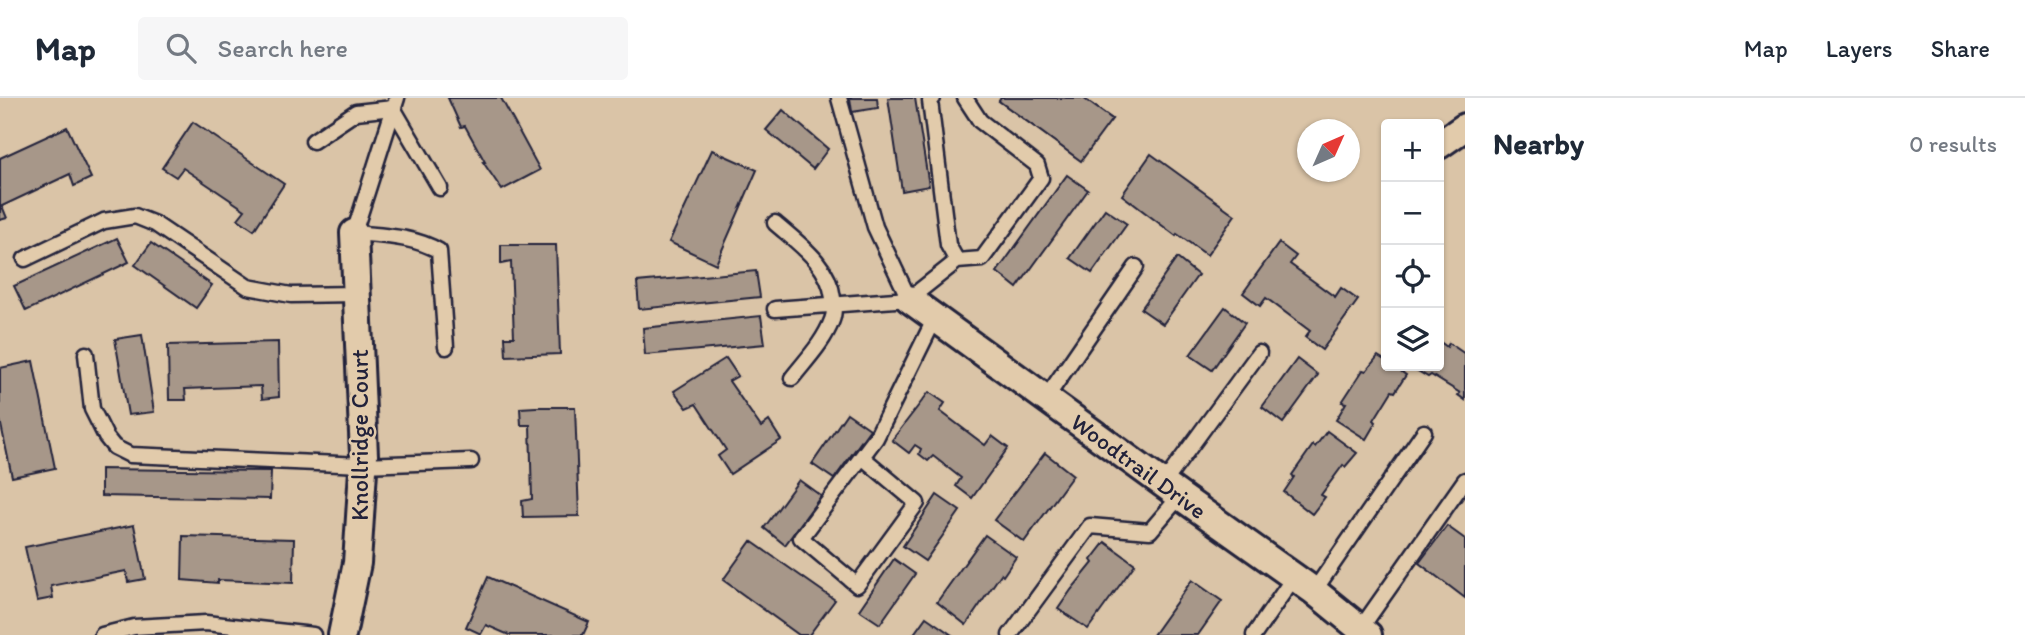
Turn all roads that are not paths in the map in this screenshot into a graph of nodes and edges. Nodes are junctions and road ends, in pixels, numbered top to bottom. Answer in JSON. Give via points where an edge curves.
{"nodes":[{"id":1,"x":839,"y":98,"type":"edge"},
{"id":2,"x":933,"y":98,"type":"edge"},
{"id":3,"x":965,"y":98,"type":"edge"},
{"id":4,"x":395,"y":103,"type":"edge"},
{"id":5,"x":1465,"y":127,"type":"edge"},
{"id":6,"x":313,"y":141,"type":"dead end"},
{"id":7,"x":1444,"y":142,"type":"edge"},
{"id":8,"x":440,"y":188,"type":"dead end"},
{"id":9,"x":775,"y":223,"type":"dead end"},
{"id":10,"x":354,"y":233,"type":"junction"},
{"id":11,"x":24,"y":259,"type":"dead end"},
{"id":12,"x":957,"y":261,"type":"junction"},
{"id":13,"x":1136,"y":267,"type":"dead end"},
{"id":14,"x":357,"y":294,"type":"junction"},
{"id":15,"x":909,"y":299,"type":"junction"},
{"id":16,"x":834,"y":304,"type":"junction"},
{"id":17,"x":775,"y":309,"type":"dead end"},
{"id":18,"x":935,"y":318,"type":"junction"},
{"id":19,"x":446,"y":347,"type":"dead end"},
{"id":20,"x":1259,"y":353,"type":"dead end"},
{"id":21,"x":86,"y":354,"type":"dead end"},
{"id":22,"x":792,"y":378,"type":"dead end"},
{"id":23,"x":1046,"y":398,"type":"junction"},
{"id":24,"x":1424,"y":432,"type":"dead end"},
{"id":25,"x":862,"y":457,"type":"junction"},
{"id":26,"x":471,"y":461,"type":"dead end"},
{"id":27,"x":363,"y":465,"type":"junction"},
{"id":28,"x":1465,"y":480,"type":"edge"},
{"id":29,"x":1172,"y":490,"type":"junction"},
{"id":30,"x":1304,"y":584,"type":"junction"},
{"id":31,"x":1364,"y":632,"type":"edge"},
{"id":32,"x":102,"y":635,"type":"edge"},
{"id":33,"x":313,"y":635,"type":"edge"},
{"id":34,"x":342,"y":635,"type":"edge"},
{"id":35,"x":1010,"y":635,"type":"edge"},
{"id":36,"x":1254,"y":635,"type":"edge"}],
"edges":[{"from":1,"to":15,"type":"lane","via":[[875,227]]},
{"from":2,"to":12,"type":"lane","via":[[948,245]]},
{"from":3,"to":12,"type":"lane","via":[[980,121],[1037,165],[1041,178],[982,259]]},
{"from":4,"to":6,"type":"lane","via":[[356,112]]},
{"from":4,"to":8,"type":"lane"},
{"from":4,"to":10,"type":"lane"},
{"from":5,"to":7,"type":"street"},
{"from":9,"to":16,"type":"lane","via":[[825,272]]},
{"from":10,"to":14,"type":"street","name":"Knollridge Court"},
{"from":10,"to":19,"type":"lane","via":[[403,238],[439,251]]},
{"from":11,"to":14,"type":"lane","via":[[104,221],[135,216],[155,224],[248,287],[291,295]]},
{"from":12,"to":15,"type":"lane"},
{"from":13,"to":23,"type":"lane"},
{"from":14,"to":27,"type":"street","name":"Knollridge Court"},
{"from":15,"to":16,"type":"lane"},
{"from":15,"to":18,"type":"street","name":"Woodtrail Drive"},
{"from":16,"to":17,"type":"lane"},
{"from":16,"to":22,"type":"lane","via":[[827,330]]},
{"from":18,"to":23,"type":"street","name":"Woodtrail Drive"},
{"from":18,"to":25,"type":"lane","via":[[876,438]]},
{"from":20,"to":29,"type":"lane"},
{"from":21,"to":27,"type":"lane","via":[[92,409],[114,447],[130,455]]},
{"from":23,"to":29,"type":"street","name":"Woodtrail Drive"},
{"from":24,"to":30,"type":"lane"},
{"from":25,"to":25,"type":"lane","via":[[801,538],[857,585],[917,503]]},
{"from":26,"to":27,"type":"lane"},
{"from":27,"to":34,"type":"street","name":"Knollridge Court","via":[[357,563]]},
{"from":28,"to":31,"type":"lane"},
{"from":29,"to":30,"type":"street","name":"Woodtrail Drive"},
{"from":29,"to":35,"type":"lane","via":[[1150,531],[1090,526]]},
{"from":30,"to":31,"type":"street","name":"Woodtrail Drive"},
{"from":30,"to":36,"type":"lane"},
{"from":32,"to":33,"type":"lane","via":[[135,627],[206,623]]}]}
